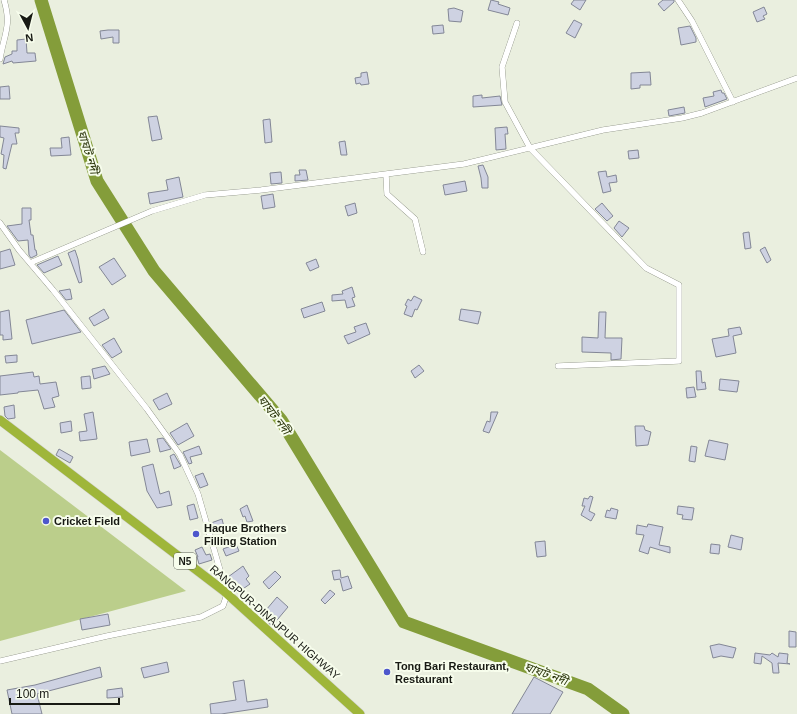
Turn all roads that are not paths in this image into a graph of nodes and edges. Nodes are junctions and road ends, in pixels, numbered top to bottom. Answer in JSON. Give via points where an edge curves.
{"nodes":[{"id":1,"x":4,"y":0,"type":"edge"},
{"id":2,"x":678,"y":0,"type":"edge"},
{"id":3,"x":517,"y":23,"type":"dead end"},
{"id":4,"x":0,"y":58,"type":"edge"},
{"id":5,"x":797,"y":78,"type":"edge"},
{"id":6,"x":733,"y":102,"type":"junction"},
{"id":7,"x":530,"y":148,"type":"junction"},
{"id":8,"x":386,"y":174,"type":"junction"},
{"id":9,"x":0,"y":223,"type":"edge"},
{"id":10,"x":423,"y":252,"type":"dead end"},
{"id":11,"x":30,"y":263,"type":"junction"},
{"id":12,"x":558,"y":366,"type":"dead end"},
{"id":13,"x":0,"y":420,"type":"edge"},
{"id":14,"x":227,"y":594,"type":"junction"},
{"id":15,"x":0,"y":661,"type":"edge"},
{"id":16,"x":360,"y":714,"type":"edge"}],
"edges":[{"from":1,"to":4,"type":"street","via":[[8,24]]},
{"from":2,"to":6,"type":"street","via":[[692,21]]},
{"from":3,"to":7,"type":"street","via":[[502,67],[505,102]]},
{"from":5,"to":6,"type":"street"},
{"from":6,"to":7,"type":"street","via":[[682,118],[603,130]]},
{"from":7,"to":8,"type":"street","via":[[464,164]]},
{"from":7,"to":12,"type":"street","via":[[646,268],[679,286],[679,361]]},
{"from":8,"to":10,"type":"street","via":[[387,194],[415,219]]},
{"from":8,"to":11,"type":"street","via":[[205,195],[152,211]]},
{"from":9,"to":11,"type":"street"},
{"from":11,"to":14,"type":"street","via":[[147,409],[180,455],[198,494]]},
{"from":13,"to":14,"type":"highway","name":"RANGPUR-DINAJPUR HIGHWAY","number":"N5"},
{"from":14,"to":15,"type":"street","via":[[222,606],[201,617]]},
{"from":14,"to":16,"type":"highway","name":"RANGPUR-DINAJPUR HIGHWAY","number":"N5"}]}
